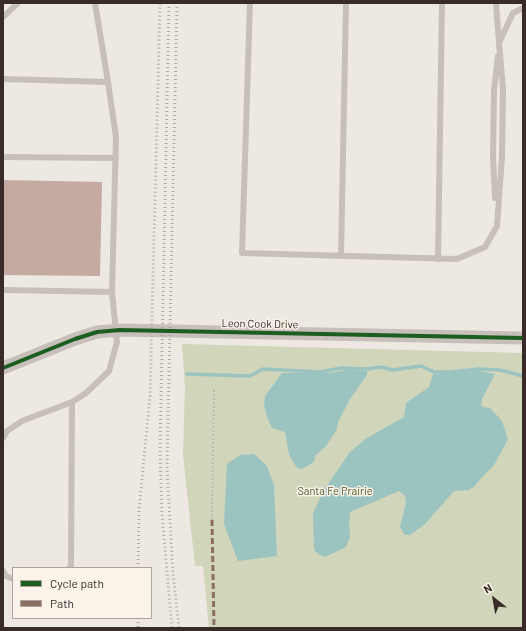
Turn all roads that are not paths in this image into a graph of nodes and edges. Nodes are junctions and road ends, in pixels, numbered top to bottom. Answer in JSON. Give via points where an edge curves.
{"nodes":[{"id":1,"x":18,"y":3,"type":"edge"},
{"id":2,"x":95,"y":3,"type":"edge"},
{"id":3,"x":250,"y":3,"type":"edge"},
{"id":4,"x":346,"y":3,"type":"edge"},
{"id":5,"x":442,"y":3,"type":"edge"},
{"id":6,"x":496,"y":3,"type":"edge"},
{"id":7,"x":523,"y":8,"type":"edge"},
{"id":8,"x":3,"y":17,"type":"edge"},
{"id":9,"x":499,"y":43,"type":"junction"},
{"id":10,"x":3,"y":79,"type":"edge"},
{"id":11,"x":108,"y":82,"type":"junction"},
{"id":12,"x":3,"y":157,"type":"edge"},
{"id":13,"x":116,"y":158,"type":"junction"},
{"id":14,"x":496,"y":218,"type":"junction"},
{"id":15,"x":341,"y":256,"type":"junction"},
{"id":16,"x":438,"y":259,"type":"junction"},
{"id":17,"x":3,"y":290,"type":"edge"},
{"id":18,"x":112,"y":292,"type":"junction"},
{"id":19,"x":523,"y":338,"type":"edge"},
{"id":20,"x":3,"y":368,"type":"edge"},
{"id":21,"x":72,"y":402,"type":"junction"},
{"id":22,"x":3,"y":438,"type":"edge"},
{"id":23,"x":70,"y":567,"type":"edge"},
{"id":24,"x":3,"y":571,"type":"edge"},
{"id":25,"x":12,"y":579,"type":"edge"}],
"edges":[{"from":1,"to":8,"type":"lane"},
{"from":2,"to":11,"type":"lane"},
{"from":3,"to":15,"type":"lane","via":[[242,253]]},
{"from":4,"to":15,"type":"lane"},
{"from":5,"to":16,"type":"lane"},
{"from":6,"to":9,"type":"lane"},
{"from":7,"to":9,"type":"lane","via":[[512,13]]},
{"from":9,"to":14,"type":"lane","via":[[494,90],[493,157]]},
{"from":9,"to":14,"type":"lane","via":[[503,88],[502,157]]},
{"from":10,"to":11,"type":"lane"},
{"from":11,"to":13,"type":"lane","via":[[116,137]]},
{"from":12,"to":13,"type":"lane"},
{"from":13,"to":18,"type":"lane"},
{"from":14,"to":16,"type":"lane","via":[[497,226],[485,247],[457,260]]},
{"from":15,"to":16,"type":"lane"},
{"from":17,"to":18,"type":"lane"},
{"from":18,"to":21,"type":"lane","via":[[117,342],[109,371],[86,394]]},
{"from":19,"to":20,"type":"street","name":"Leon Cook Drive","via":[[120,330],[97,332],[74,339]]},
{"from":21,"to":22,"type":"lane","via":[[22,421]]},
{"from":21,"to":23,"type":"lane"},
{"from":24,"to":25,"type":"lane"}]}
